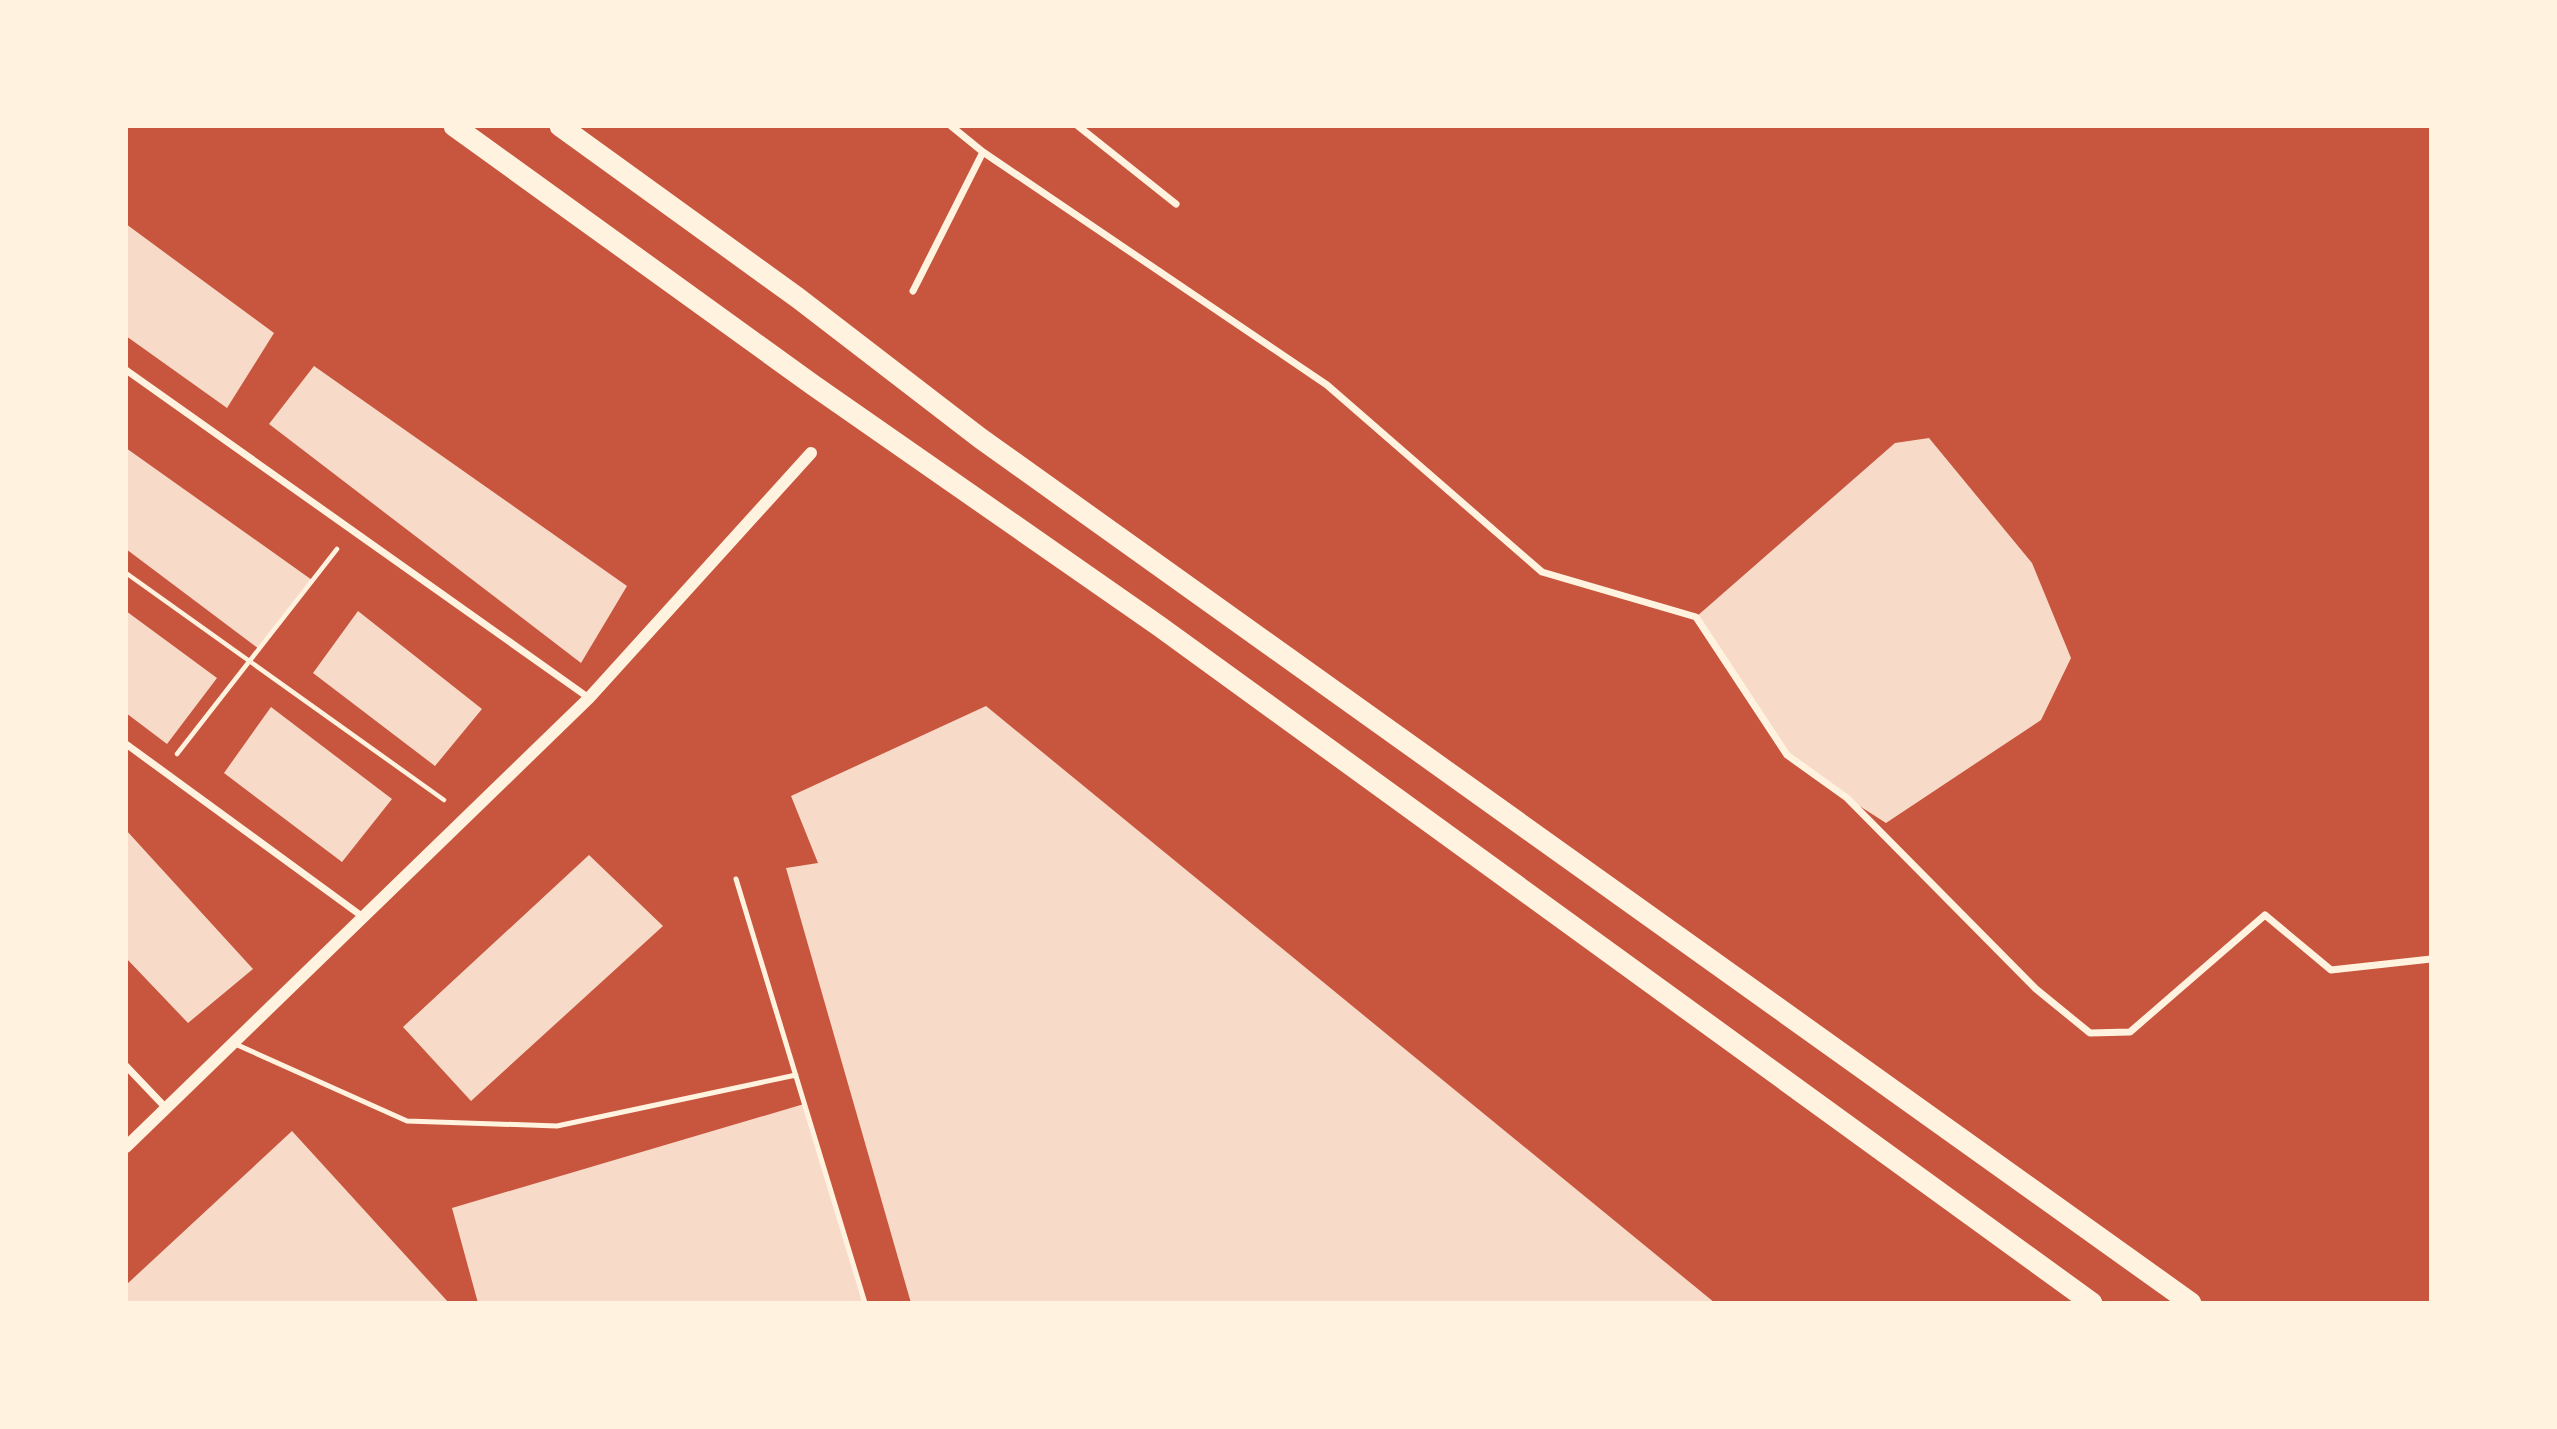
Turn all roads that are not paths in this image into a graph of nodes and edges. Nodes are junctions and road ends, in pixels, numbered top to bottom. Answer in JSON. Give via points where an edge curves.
{"nodes":[{"id":1,"x":454,"y":126,"type":"edge"},
{"id":2,"x":560,"y":126,"type":"edge"},
{"id":3,"x":951,"y":126,"type":"edge"},
{"id":4,"x":1078,"y":126,"type":"edge"},
{"id":5,"x":983,"y":152,"type":"junction"},
{"id":6,"x":1176,"y":204,"type":"dead end"},
{"id":7,"x":913,"y":291,"type":"dead end"},
{"id":8,"x":126,"y":370,"type":"edge"},
{"id":9,"x":811,"y":453,"type":"dead end"},
{"id":10,"x":589,"y":698,"type":"junction"},
{"id":11,"x":126,"y":744,"type":"edge"},
{"id":12,"x":736,"y":879,"type":"dead end"},
{"id":13,"x":363,"y":917,"type":"junction"},
{"id":14,"x":2431,"y":959,"type":"edge"},
{"id":15,"x":233,"y":1043,"type":"junction"},
{"id":16,"x":126,"y":1066,"type":"edge"},
{"id":17,"x":796,"y":1075,"type":"junction"},
{"id":18,"x":166,"y":1108,"type":"junction"},
{"id":19,"x":126,"y":1147,"type":"edge"},
{"id":20,"x":865,"y":1303,"type":"edge"},
{"id":21,"x":2092,"y":1303,"type":"edge"},
{"id":22,"x":2191,"y":1303,"type":"edge"}],
"edges":[{"from":1,"to":21,"type":"highway","via":[[813,385],[1159,626]]},
{"from":2,"to":22,"type":"highway","via":[[798,298],[980,438]]},
{"from":3,"to":5,"type":"street"},
{"from":4,"to":6,"type":"street"},
{"from":5,"to":7,"type":"street"},
{"from":5,"to":14,"type":"street","via":[[1327,385],[1542,572],[1696,617],[1787,755],[1847,798],[2036,989],[2090,1033],[2130,1032],[2265,915],[2331,970]]},
{"from":8,"to":10,"type":"street"},
{"from":9,"to":10,"type":"street"},
{"from":10,"to":13,"type":"street"},
{"from":11,"to":13,"type":"street"},
{"from":12,"to":17,"type":"lane"},
{"from":13,"to":15,"type":"street"},
{"from":15,"to":17,"type":"lane","via":[[407,1121],[557,1126]]},
{"from":15,"to":18,"type":"street"},
{"from":16,"to":18,"type":"street"},
{"from":17,"to":20,"type":"lane"},
{"from":18,"to":19,"type":"street"}]}
